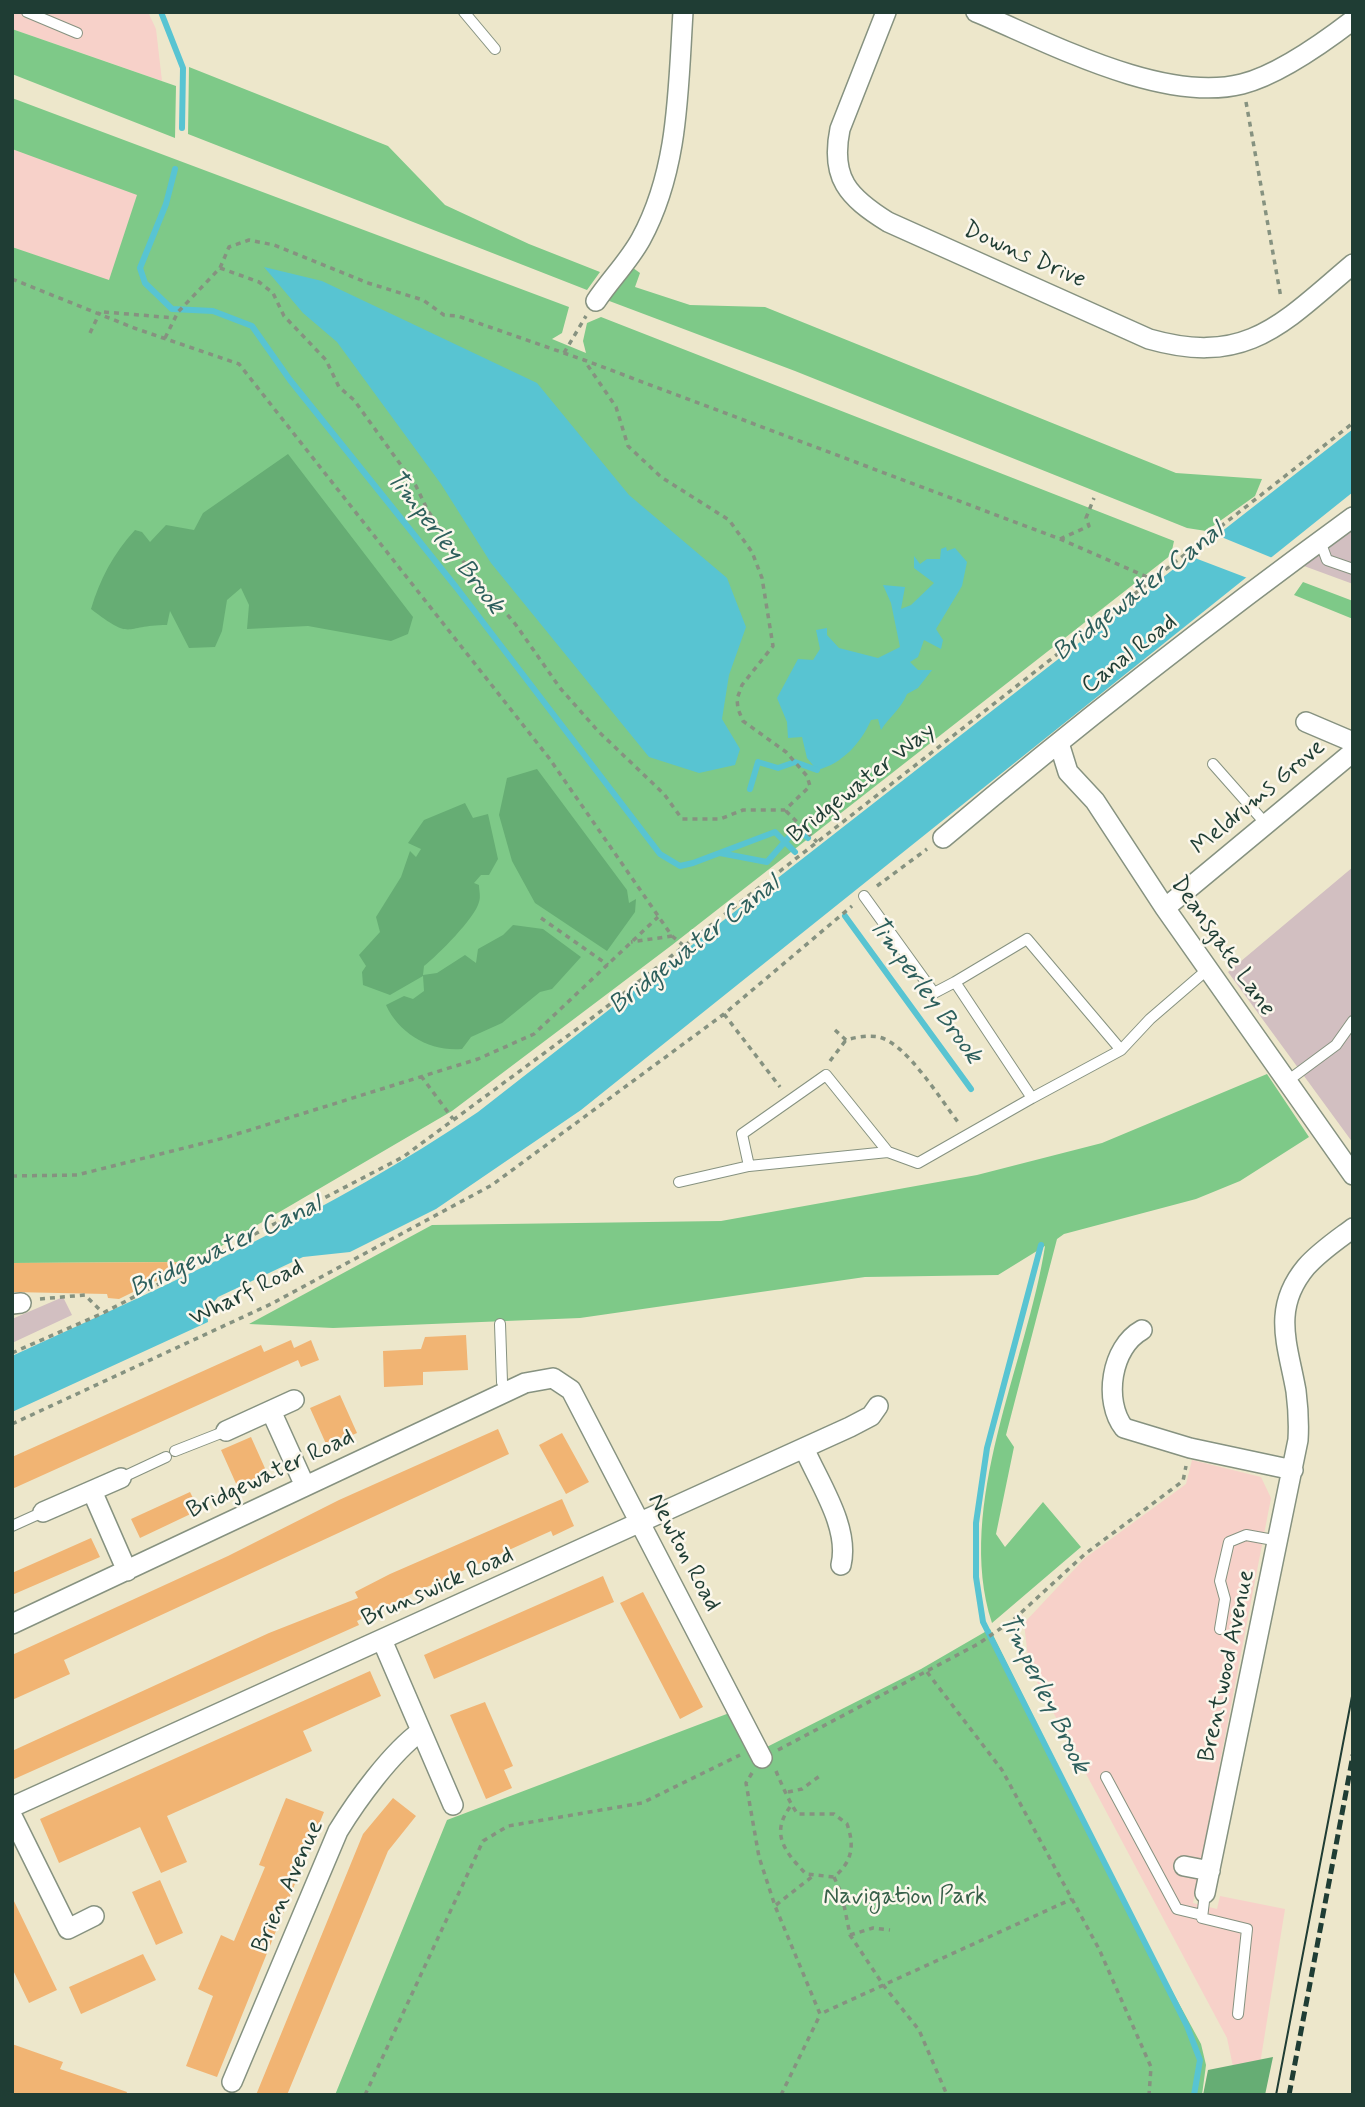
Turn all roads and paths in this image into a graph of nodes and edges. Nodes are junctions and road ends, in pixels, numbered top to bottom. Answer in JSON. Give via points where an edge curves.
{"nodes":[{"id":1,"x":27,"y":12,"type":"edge"},
{"id":2,"x":464,"y":12,"type":"edge"},
{"id":3,"x":683,"y":12,"type":"edge"},
{"id":4,"x":886,"y":12,"type":"edge"},
{"id":5,"x":976,"y":12,"type":"edge"},
{"id":6,"x":1353,"y":20,"type":"edge"},
{"id":7,"x":77,"y":33,"type":"dead end"},
{"id":8,"x":495,"y":49,"type":"dead end"},
{"id":9,"x":1243,"y":84,"type":"junction"},
{"id":10,"x":1353,"y":264,"type":"edge"},
{"id":11,"x":220,"y":268,"type":"junction"},
{"id":12,"x":12,"y":279,"type":"edge"},
{"id":13,"x":596,"y":301,"type":"joint"},
{"id":14,"x":100,"y":312,"type":"junction"},
{"id":15,"x":175,"y":318,"type":"junction"},
{"id":16,"x":1285,"y":321,"type":"junction"},
{"id":17,"x":90,"y":333,"type":"dead end"},
{"id":18,"x":165,"y":338,"type":"junction"},
{"id":19,"x":564,"y":353,"type":"junction"},
{"id":20,"x":584,"y":360,"type":"junction"},
{"id":21,"x":1353,"y":423,"type":"edge"},
{"id":22,"x":1094,"y":498,"type":"dead end"},
{"id":23,"x":1353,"y":517,"type":"edge"},
{"id":24,"x":1060,"y":539,"type":"junction"},
{"id":25,"x":1320,"y":541,"type":"junction"},
{"id":26,"x":1353,"y":569,"type":"edge"},
{"id":27,"x":1154,"y":580,"type":"junction"},
{"id":28,"x":1306,"y":722,"type":"dead end"},
{"id":29,"x":1353,"y":742,"type":"edge"},
{"id":30,"x":1059,"y":743,"type":"junction"},
{"id":31,"x":1353,"y":752,"type":"edge"},
{"id":32,"x":1213,"y":764,"type":"dead end"},
{"id":33,"x":785,"y":810,"type":"junction"},
{"id":34,"x":1266,"y":824,"type":"junction"},
{"id":35,"x":943,"y":838,"type":"joint"},
{"id":36,"x":817,"y":842,"type":"junction"},
{"id":37,"x":864,"y":896,"type":"junction"},
{"id":38,"x":1165,"y":908,"type":"junction"},
{"id":39,"x":541,"y":918,"type":"dead end"},
{"id":40,"x":658,"y":918,"type":"junction"},
{"id":41,"x":672,"y":936,"type":"junction"},
{"id":42,"x":631,"y":942,"type":"junction"},
{"id":43,"x":684,"y":946,"type":"junction"},
{"id":44,"x":608,"y":965,"type":"junction"},
{"id":45,"x":1208,"y":969,"type":"junction"},
{"id":46,"x":955,"y":982,"type":"junction"},
{"id":47,"x":724,"y":1014,"type":"junction"},
{"id":48,"x":1353,"y":1021,"type":"edge"},
{"id":49,"x":835,"y":1030,"type":"dead end"},
{"id":50,"x":846,"y":1040,"type":"junction"},
{"id":51,"x":1121,"y":1050,"type":"junction"},
{"id":52,"x":827,"y":1075,"type":"junction"},
{"id":53,"x":421,"y":1076,"type":"junction"},
{"id":54,"x":1285,"y":1082,"type":"junction"},
{"id":55,"x":1032,"y":1098,"type":"junction"},
{"id":56,"x":790,"y":1100,"type":"junction"},
{"id":57,"x":453,"y":1119,"type":"junction"},
{"id":58,"x":972,"y":1132,"type":"junction"},
{"id":59,"x":888,"y":1152,"type":"junction"},
{"id":60,"x":749,"y":1166,"type":"junction"},
{"id":61,"x":1353,"y":1175,"type":"edge"},
{"id":62,"x":12,"y":1176,"type":"edge"},
{"id":63,"x":679,"y":1182,"type":"dead end"},
{"id":64,"x":1353,"y":1228,"type":"edge"},
{"id":65,"x":17,"y":1303,"type":"edge"},
{"id":66,"x":103,"y":1313,"type":"junction"},
{"id":67,"x":500,"y":1324,"type":"dead end"},
{"id":68,"x":1142,"y":1330,"type":"dead end"},
{"id":69,"x":12,"y":1353,"type":"edge"},
{"id":70,"x":553,"y":1378,"type":"joint"},
{"id":71,"x":507,"y":1391,"type":"junction"},
{"id":72,"x":294,"y":1400,"type":"dead end"},
{"id":73,"x":878,"y":1406,"type":"dead end"},
{"id":74,"x":271,"y":1411,"type":"junction"},
{"id":75,"x":12,"y":1424,"type":"edge"},
{"id":76,"x":226,"y":1430,"type":"joint"},
{"id":77,"x":804,"y":1448,"type":"junction"},
{"id":78,"x":1190,"y":1448,"type":"junction"},
{"id":79,"x":176,"y":1451,"type":"dead end"},
{"id":80,"x":166,"y":1457,"type":"dead end"},
{"id":81,"x":1293,"y":1470,"type":"junction"},
{"id":82,"x":121,"y":1478,"type":"joint"},
{"id":83,"x":305,"y":1486,"type":"junction"},
{"id":84,"x":92,"y":1491,"type":"junction"},
{"id":85,"x":43,"y":1512,"type":"joint"},
{"id":86,"x":640,"y":1524,"type":"junction"},
{"id":87,"x":12,"y":1526,"type":"edge"},
{"id":88,"x":1280,"y":1541,"type":"junction"},
{"id":89,"x":841,"y":1565,"type":"dead end"},
{"id":90,"x":127,"y":1571,"type":"junction"},
{"id":91,"x":12,"y":1624,"type":"edge"},
{"id":92,"x":1220,"y":1629,"type":"dead end"},
{"id":93,"x":382,"y":1640,"type":"junction"},
{"id":94,"x":927,"y":1672,"type":"junction"},
{"id":95,"x":421,"y":1731,"type":"junction"},
{"id":96,"x":763,"y":1760,"type":"junction"},
{"id":97,"x":821,"y":1775,"type":"dead end"},
{"id":98,"x":1106,"y":1777,"type":"dead end"},
{"id":99,"x":788,"y":1792,"type":"junction"},
{"id":100,"x":453,"y":1805,"type":"dead end"},
{"id":101,"x":12,"y":1807,"type":"edge"},
{"id":102,"x":790,"y":1807,"type":"junction"},
{"id":103,"x":12,"y":1816,"type":"edge"},
{"id":104,"x":1184,"y":1866,"type":"dead end"},
{"id":105,"x":1210,"y":1871,"type":"junction"},
{"id":106,"x":813,"y":1876,"type":"junction"},
{"id":107,"x":834,"y":1877,"type":"junction"},
{"id":108,"x":1205,"y":1893,"type":"joint"},
{"id":109,"x":1072,"y":1899,"type":"junction"},
{"id":110,"x":775,"y":1906,"type":"junction"},
{"id":111,"x":1202,"y":1915,"type":"junction"},
{"id":112,"x":94,"y":1916,"type":"dead end"},
{"id":113,"x":890,"y":1930,"type":"dead end"},
{"id":114,"x":850,"y":1935,"type":"junction"},
{"id":115,"x":884,"y":1986,"type":"junction"},
{"id":116,"x":820,"y":2014,"type":"junction"},
{"id":117,"x":1238,"y":2014,"type":"dead end"},
{"id":118,"x":232,"y":2082,"type":"dead end"},
{"id":119,"x":365,"y":2095,"type":"edge"},
{"id":120,"x":781,"y":2095,"type":"edge"},
{"id":121,"x":947,"y":2095,"type":"edge"},
{"id":122,"x":1149,"y":2095,"type":"edge"}],
"edges":[{"from":1,"to":7,"type":"lane"},
{"from":2,"to":8,"type":"lane"},
{"from":3,"to":13,"type":"street","via":[[674,147],[664,182],[639,242]]},
{"from":4,"to":16,"type":"street","name":"Downs Drive","via":[[836,146],[843,184],[859,204],[900,228],[1176,347],[1229,347],[1251,341]]},
{"from":5,"to":9,"type":"street","via":[[1119,71],[1191,86]]},
{"from":6,"to":9,"type":"street","via":[[1323,43]]},
{"from":9,"to":16,"type":"path"},
{"from":10,"to":16,"type":"street","name":"Downs Drive"},
{"from":11,"to":15,"type":"path"},
{"from":11,"to":19,"type":"path","via":[[229,247],[249,240],[274,245],[423,300],[444,315]]},
{"from":11,"to":33,"type":"path","via":[[259,282],[274,293],[284,316],[326,359],[339,387],[354,400],[416,486],[463,561],[561,688],[664,794],[682,819],[720,818],[743,810]]},
{"from":12,"to":14,"type":"path"},
{"from":13,"to":19,"type":"path"},
{"from":14,"to":15,"type":"path"},
{"from":14,"to":17,"type":"path"},
{"from":14,"to":18,"type":"path"},
{"from":15,"to":18,"type":"path"},
{"from":18,"to":40,"type":"path","via":[[239,363],[549,758]]},
{"from":19,"to":20,"type":"path"},
{"from":20,"to":24,"type":"path"},
{"from":20,"to":33,"type":"path","via":[[616,407],[628,446],[661,477],[729,520],[752,552],[762,578],[773,646],[742,685],[738,709],[743,721],[786,752],[807,776],[810,786]]},
{"from":21,"to":27,"type":"path","name":"Bridgewater Way"},
{"from":22,"to":24,"type":"path","via":[[1086,518],[1089,526]]},
{"from":23,"to":25,"type":"street","name":"Canal Road"},
{"from":24,"to":27,"type":"path"},
{"from":25,"to":26,"type":"lane","via":[[1327,560]]},
{"from":25,"to":30,"type":"street","name":"Canal Road"},
{"from":27,"to":36,"type":"path","name":"Bridgewater Way"},
{"from":28,"to":29,"type":"street","name":"Meldrums Grove"},
{"from":30,"to":35,"type":"street","name":"Canal Road"},
{"from":30,"to":38,"type":"street","name":"Deansgate Lane","via":[[1069,772],[1095,801]]},
{"from":31,"to":34,"type":"street","name":"Meldrums Grove"},
{"from":32,"to":34,"type":"lane"},
{"from":33,"to":36,"type":"path"},
{"from":34,"to":38,"type":"street","name":"Meldrums Grove"},
{"from":35,"to":37,"type":"path","name":"Wharf Road"},
{"from":36,"to":43,"type":"path","name":"Bridgewater Way"},
{"from":37,"to":46,"type":"lane","via":[[934,993]]},
{"from":37,"to":47,"type":"path","name":"Wharf Road"},
{"from":38,"to":45,"type":"street","name":"Deansgate Lane"},
{"from":39,"to":44,"type":"path"},
{"from":40,"to":41,"type":"path"},
{"from":40,"to":42,"type":"path"},
{"from":41,"to":42,"type":"path"},
{"from":41,"to":43,"type":"path"},
{"from":42,"to":44,"type":"path"},
{"from":43,"to":57,"type":"path","name":"Bridgewater Way"},
{"from":44,"to":53,"type":"path","via":[[534,1034],[478,1059]]},
{"from":45,"to":51,"type":"lane"},
{"from":45,"to":54,"type":"street","name":"Deansgate Lane"},
{"from":46,"to":51,"type":"lane","via":[[1027,939]]},
{"from":46,"to":55,"type":"lane"},
{"from":47,"to":56,"type":"path"},
{"from":47,"to":75,"type":"path","name":"Wharf Road","via":[[492,1185],[271,1304]]},
{"from":48,"to":54,"type":"lane","via":[[1336,1045]]},
{"from":49,"to":50,"type":"path"},
{"from":50,"to":52,"type":"path","via":[[830,1061]]},
{"from":50,"to":58,"type":"path","via":[[879,1037],[900,1048]]},
{"from":51,"to":55,"type":"lane"},
{"from":52,"to":56,"type":"lane"},
{"from":52,"to":59,"type":"lane"},
{"from":53,"to":57,"type":"path"},
{"from":53,"to":62,"type":"path","via":[[224,1138],[78,1175]]},
{"from":54,"to":61,"type":"street","name":"Deansgate Lane"},
{"from":55,"to":58,"type":"lane"},
{"from":56,"to":60,"type":"lane","via":[[742,1134]]},
{"from":57,"to":66,"type":"path","name":"Bridgewater Way","via":[[403,1157]]},
{"from":58,"to":59,"type":"lane","via":[[918,1163]]},
{"from":59,"to":60,"type":"lane"},
{"from":60,"to":63,"type":"lane"},
{"from":64,"to":81,"type":"street","name":"Brentwood Avenue","via":[[1304,1269],[1287,1308],[1283,1334],[1296,1391],[1298,1428]]},
{"from":65,"to":66,"type":"path","via":[[54,1295],[85,1295]]},
{"from":66,"to":69,"type":"path","name":"Bridgewater Way"},
{"from":67,"to":71,"type":"lane","via":[[502,1382]]},
{"from":68,"to":78,"type":"street","via":[[1128,1340],[1121,1353],[1112,1389],[1114,1410],[1130,1432]]},
{"from":70,"to":71,"type":"street","name":"Bridgewater Road","via":[[535,1379]]},
{"from":70,"to":86,"type":"street","name":"Newton Road","via":[[571,1390]]},
{"from":71,"to":83,"type":"street","name":"Bridgewater Road"},
{"from":72,"to":74,"type":"street"},
{"from":73,"to":77,"type":"street","name":"Brunswick Road","via":[[863,1421]]},
{"from":74,"to":76,"type":"street"},
{"from":74,"to":83,"type":"street"},
{"from":76,"to":79,"type":"lane"},
{"from":77,"to":86,"type":"street","name":"Brunswick Road"},
{"from":77,"to":89,"type":"street","via":[[842,1535]]},
{"from":78,"to":81,"type":"street"},
{"from":78,"to":94,"type":"path","via":[[1183,1481],[1085,1554],[1013,1620]]},
{"from":80,"to":82,"type":"lane"},
{"from":81,"to":88,"type":"street","name":"Brentwood Avenue"},
{"from":82,"to":84,"type":"street"},
{"from":83,"to":90,"type":"street","name":"Bridgewater Road"},
{"from":84,"to":85,"type":"street"},
{"from":84,"to":90,"type":"street"},
{"from":85,"to":87,"type":"lane"},
{"from":86,"to":93,"type":"street","name":"Brunswick Road"},
{"from":86,"to":96,"type":"street","name":"Newton Road"},
{"from":88,"to":92,"type":"lane","via":[[1246,1535],[1229,1542],[1220,1581],[1225,1599]]},
{"from":88,"to":105,"type":"street","name":"Brentwood Avenue"},
{"from":90,"to":91,"type":"street","name":"Bridgewater Road"},
{"from":93,"to":95,"type":"street"},
{"from":93,"to":101,"type":"street","name":"Brunswick Road"},
{"from":94,"to":96,"type":"path"},
{"from":94,"to":109,"type":"path","via":[[1002,1770]]},
{"from":95,"to":100,"type":"street"},
{"from":95,"to":118,"type":"street","name":"Brien Avenue","via":[[348,1814],[338,1832]]},
{"from":96,"to":99,"type":"path"},
{"from":96,"to":110,"type":"path","via":[[746,1783]]},
{"from":96,"to":119,"type":"path","via":[[745,1751],[642,1803],[508,1826],[483,1841]]},
{"from":97,"to":99,"type":"path","via":[[802,1790]]},
{"from":98,"to":111,"type":"lane","via":[[1177,1909]]},
{"from":99,"to":102,"type":"path"},
{"from":102,"to":106,"type":"path","via":[[780,1821],[782,1839],[796,1864]]},
{"from":102,"to":107,"type":"path","via":[[798,1814],[834,1814],[847,1824],[852,1855]]},
{"from":103,"to":112,"type":"street","via":[[68,1929]]},
{"from":104,"to":105,"type":"street"},
{"from":105,"to":108,"type":"street","name":"Brentwood Avenue"},
{"from":106,"to":107,"type":"path"},
{"from":106,"to":110,"type":"path"},
{"from":107,"to":114,"type":"path"},
{"from":108,"to":111,"type":"lane"},
{"from":109,"to":115,"type":"path"},
{"from":109,"to":122,"type":"path","via":[[1151,2067]]},
{"from":110,"to":116,"type":"path"},
{"from":111,"to":117,"type":"lane","via":[[1206,1920],[1247,1929]]},
{"from":113,"to":114,"type":"path","via":[[873,1927]]},
{"from":114,"to":115,"type":"path"},
{"from":115,"to":116,"type":"path"},
{"from":115,"to":121,"type":"path","via":[[919,2031]]},
{"from":116,"to":120,"type":"path"}]}
